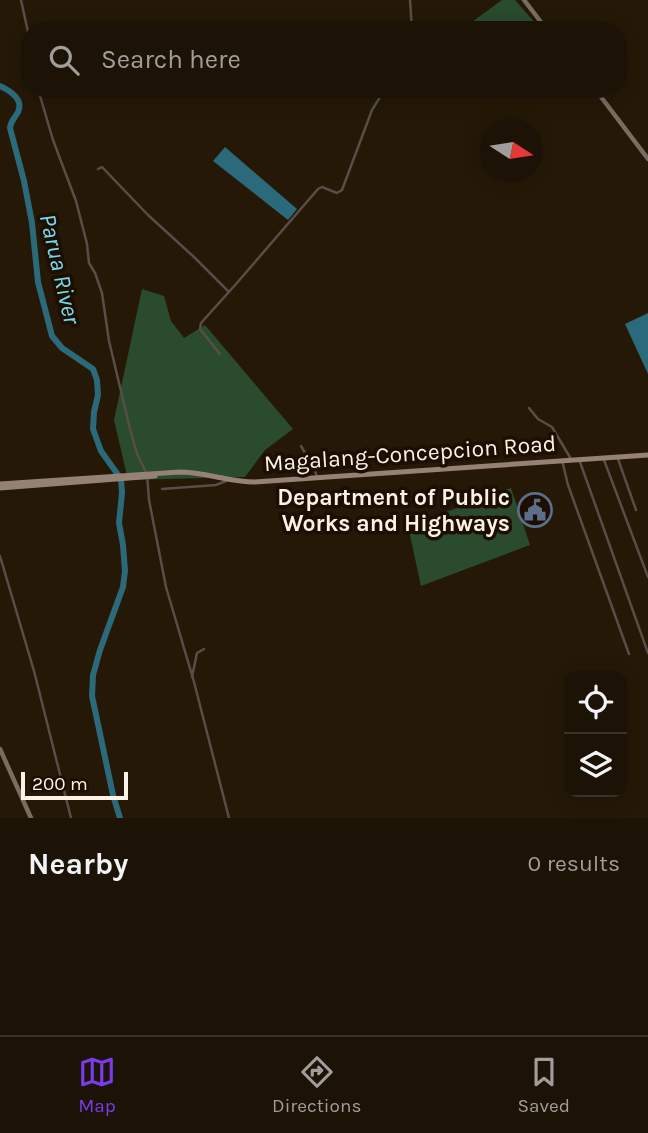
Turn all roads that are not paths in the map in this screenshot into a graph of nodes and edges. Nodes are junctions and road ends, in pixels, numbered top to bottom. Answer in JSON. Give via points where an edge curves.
{"nodes":[{"id":1,"x":21,"y":0,"type":"edge"},
{"id":2,"x":410,"y":0,"type":"edge"},
{"id":3,"x":524,"y":0,"type":"edge"},
{"id":4,"x":26,"y":21,"type":"edge"},
{"id":5,"x":411,"y":21,"type":"edge"},
{"id":6,"x":540,"y":21,"type":"edge"},
{"id":7,"x":41,"y":98,"type":"edge"},
{"id":8,"x":379,"y":98,"type":"edge"},
{"id":9,"x":601,"y":98,"type":"edge"},
{"id":10,"x":648,"y":159,"type":"edge"},
{"id":11,"x":98,"y":169,"type":"dead end"},
{"id":12,"x":229,"y":292,"type":"junction"},
{"id":13,"x":220,"y":354,"type":"dead end"},
{"id":14,"x":529,"y":408,"type":"dead end"},
{"id":15,"x":301,"y":446,"type":"dead end"},
{"id":16,"x":648,"y":455,"type":"edge"},
{"id":17,"x":617,"y":456,"type":"junction"},
{"id":18,"x":603,"y":457,"type":"junction"},
{"id":19,"x":571,"y":459,"type":"junction"},
{"id":20,"x":579,"y":459,"type":"junction"},
{"id":21,"x":562,"y":460,"type":"junction"},
{"id":22,"x":146,"y":476,"type":"junction"},
{"id":23,"x":317,"y":477,"type":"junction"},
{"id":24,"x":229,"y":480,"type":"junction"},
{"id":25,"x":0,"y":486,"type":"edge"},
{"id":26,"x":162,"y":489,"type":"dead end"},
{"id":27,"x":636,"y":510,"type":"dead end"},
{"id":28,"x":0,"y":556,"type":"edge"},
{"id":29,"x":648,"y":578,"type":"edge"},
{"id":30,"x":204,"y":649,"type":"dead end"},
{"id":31,"x":648,"y":653,"type":"edge"},
{"id":32,"x":629,"y":654,"type":"dead end"},
{"id":33,"x":192,"y":677,"type":"junction"},
{"id":34,"x":0,"y":750,"type":"edge"},
{"id":35,"x":32,"y":818,"type":"edge"},
{"id":36,"x":71,"y":818,"type":"edge"},
{"id":37,"x":229,"y":818,"type":"edge"}],
"edges":[{"from":1,"to":4,"type":"street"},
{"from":2,"to":5,"type":"street"},
{"from":3,"to":6,"type":"street"},
{"from":7,"to":22,"type":"street","via":[[102,293],[130,429]]},
{"from":8,"to":12,"type":"street","via":[[342,190],[318,188]]},
{"from":9,"to":10,"type":"street"},
{"from":11,"to":12,"type":"street","via":[[102,167]]},
{"from":12,"to":13,"type":"street","via":[[199,326]]},
{"from":14,"to":19,"type":"street","via":[[552,427]]},
{"from":15,"to":23,"type":"street"},
{"from":16,"to":17,"type":"main road","name":"Magalang-Concepcion Road"},
{"from":17,"to":18,"type":"main road","name":"Magalang-Concepcion Road"},
{"from":17,"to":27,"type":"street"},
{"from":18,"to":20,"type":"main road","name":"Magalang-Concepcion Road"},
{"from":18,"to":29,"type":"street"},
{"from":19,"to":20,"type":"main road","name":"Magalang-Concepcion Road"},
{"from":19,"to":21,"type":"main road","name":"Magalang-Concepcion Road"},
{"from":20,"to":31,"type":"street"},
{"from":21,"to":23,"type":"main road","name":"Magalang-Concepcion Road"},
{"from":21,"to":32,"type":"street"},
{"from":22,"to":24,"type":"main road","name":"Magalang-Concepcion Road","via":[[191,472]]},
{"from":22,"to":25,"type":"main road","name":"Magalang-Concepcion Road"},
{"from":22,"to":33,"type":"street","via":[[166,587]]},
{"from":23,"to":24,"type":"main road","name":"Magalang-Concepcion Road"},
{"from":24,"to":26,"type":"street"},
{"from":28,"to":36,"type":"street"},
{"from":30,"to":33,"type":"street","via":[[197,653]]},
{"from":33,"to":37,"type":"street"},
{"from":34,"to":35,"type":"street"}]}
